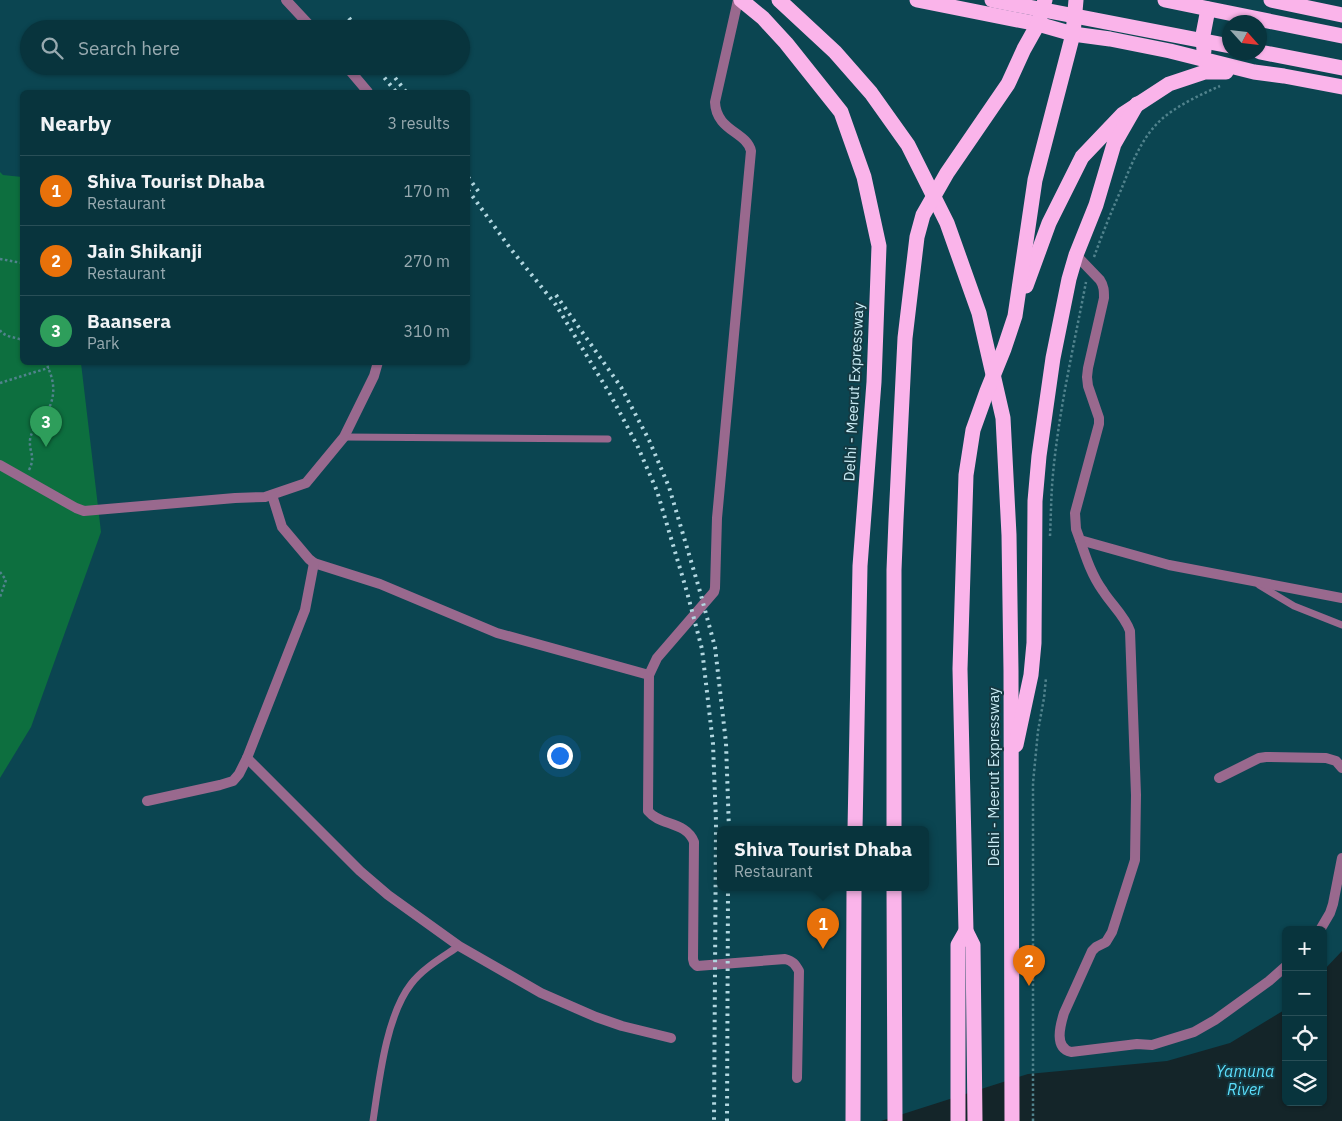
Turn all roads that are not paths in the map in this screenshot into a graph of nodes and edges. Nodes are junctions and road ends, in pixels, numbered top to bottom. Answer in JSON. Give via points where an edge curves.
{"nodes":[{"id":1,"x":286,"y":0,"type":"edge"},
{"id":2,"x":740,"y":0,"type":"edge"},
{"id":3,"x":779,"y":0,"type":"edge"},
{"id":4,"x":917,"y":0,"type":"edge"},
{"id":5,"x":992,"y":0,"type":"edge"},
{"id":6,"x":1045,"y":0,"type":"edge"},
{"id":7,"x":1076,"y":0,"type":"edge"},
{"id":8,"x":1165,"y":0,"type":"edge"},
{"id":9,"x":1271,"y":0,"type":"edge"},
{"id":10,"x":1208,"y":9,"type":"junction"},
{"id":11,"x":1342,"y":15,"type":"edge"},
{"id":12,"x":305,"y":20,"type":"edge"},
{"id":13,"x":1038,"y":24,"type":"junction"},
{"id":14,"x":1073,"y":34,"type":"junction"},
{"id":15,"x":1342,"y":36,"type":"edge"},
{"id":16,"x":1222,"y":44,"type":"edge"},
{"id":17,"x":1267,"y":53,"type":"edge"},
{"id":18,"x":1208,"y":62,"type":"junction"},
{"id":19,"x":1342,"y":68,"type":"edge"},
{"id":20,"x":1254,"y":72,"type":"junction"},
{"id":21,"x":354,"y":75,"type":"edge"},
{"id":22,"x":1342,"y":86,"type":"edge"},
{"id":23,"x":366,"y":90,"type":"edge"},
{"id":24,"x":1137,"y":104,"type":"junction"},
{"id":25,"x":1076,"y":255,"type":"junction"},
{"id":26,"x":1015,"y":316,"type":"junction"},
{"id":27,"x":377,"y":365,"type":"edge"},
{"id":28,"x":344,"y":437,"type":"junction"},
{"id":29,"x":608,"y":439,"type":"dead end"},
{"id":30,"x":0,"y":465,"type":"edge"},
{"id":31,"x":272,"y":495,"type":"junction"},
{"id":32,"x":1080,"y":540,"type":"junction"},
{"id":33,"x":314,"y":563,"type":"junction"},
{"id":34,"x":1252,"y":581,"type":"junction"},
{"id":35,"x":1342,"y":598,"type":"edge"},
{"id":36,"x":1342,"y":624,"type":"edge"},
{"id":37,"x":649,"y":676,"type":"junction"},
{"id":38,"x":247,"y":758,"type":"junction"},
{"id":39,"x":1011,"y":765,"type":"junction"},
{"id":40,"x":1342,"y":768,"type":"edge"},
{"id":41,"x":1219,"y":778,"type":"dead end"},
{"id":42,"x":147,"y":801,"type":"dead end"},
{"id":43,"x":855,"y":826,"type":"edge"},
{"id":44,"x":894,"y":826,"type":"edge"},
{"id":45,"x":1342,"y":858,"type":"edge"},
{"id":46,"x":854,"y":891,"type":"edge"},
{"id":47,"x":894,"y":891,"type":"edge"},
{"id":48,"x":1322,"y":926,"type":"edge"},
{"id":49,"x":966,"y":931,"type":"junction"},
{"id":50,"x":459,"y":946,"type":"junction"},
{"id":51,"x":1282,"y":970,"type":"edge"},
{"id":52,"x":671,"y":1038,"type":"dead end"},
{"id":53,"x":797,"y":1078,"type":"dead end"},
{"id":54,"x":374,"y":1121,"type":"edge"},
{"id":55,"x":853,"y":1121,"type":"edge"},
{"id":56,"x":895,"y":1121,"type":"edge"},
{"id":57,"x":958,"y":1121,"type":"edge"},
{"id":58,"x":975,"y":1121,"type":"edge"},
{"id":59,"x":1012,"y":1121,"type":"edge"}],
"edges":[{"from":1,"to":12,"type":"street"},
{"from":2,"to":37,"type":"street","via":[[715,102],[719,118],[751,151],[718,508],[715,588],[657,658]]},
{"from":2,"to":43,"type":"highway","name":"Delhi - Meerut Expressway","via":[[763,18],[840,112],[864,177],[879,246],[874,382],[860,566]]},
{"from":3,"to":39,"type":"highway","name":"Delhi - Meerut Expressway","via":[[835,52],[871,93],[908,146],[947,223],[979,313],[1003,418],[1009,535]]},
{"from":4,"to":13,"type":"highway"},
{"from":5,"to":16,"type":"highway"},
{"from":6,"to":13,"type":"highway"},
{"from":7,"to":14,"type":"highway","name":"Delhi - Meerut Expressway"},
{"from":8,"to":10,"type":"highway"},
{"from":9,"to":11,"type":"highway"},
{"from":10,"to":15,"type":"highway"},
{"from":10,"to":18,"type":"highway","via":[[1203,47]]},
{"from":13,"to":14,"type":"highway"},
{"from":13,"to":44,"type":"highway","via":[[1008,84],[947,173],[923,215],[917,237],[906,338],[894,570]]},
{"from":14,"to":18,"type":"highway","via":[[1170,51]]},
{"from":14,"to":26,"type":"highway","name":"Delhi - Meerut Expressway","via":[[1035,180]]},
{"from":17,"to":19,"type":"highway"},
{"from":18,"to":20,"type":"highway"},
{"from":20,"to":22,"type":"highway"},
{"from":20,"to":24,"type":"highway","via":[[1205,72],[1169,84]]},
{"from":21,"to":23,"type":"street"},
{"from":24,"to":25,"type":"highway","via":[[1114,144],[1096,205]]},
{"from":24,"to":26,"type":"highway","via":[[1123,114],[1082,157],[1049,223]]},
{"from":25,"to":32,"type":"street","via":[[1100,280],[1104,291],[1088,368],[1088,386],[1099,424],[1075,513]]},
{"from":25,"to":39,"type":"highway","via":[[1053,358],[1039,456],[1035,501],[1032,667]]},
{"from":26,"to":49,"type":"highway","name":"Delhi - Meerut Expressway","via":[[973,430],[966,475],[960,669]]},
{"from":27,"to":28,"type":"street"},
{"from":28,"to":29,"type":"lane"},
{"from":28,"to":31,"type":"street","via":[[306,483]]},
{"from":30,"to":31,"type":"street","via":[[84,511]]},
{"from":31,"to":33,"type":"street","via":[[282,527]]},
{"from":32,"to":34,"type":"street","via":[[1169,565]]},
{"from":32,"to":51,"type":"street","via":[[1101,590],[1130,631],[1136,795],[1134,860],[1112,932],[1106,942],[1092,951],[1064,1013],[1062,1048],[1071,1052],[1137,1044],[1152,1046],[1194,1032]]},
{"from":33,"to":37,"type":"street","via":[[380,584],[512,639]]},
{"from":33,"to":38,"type":"street","via":[[305,610]]},
{"from":34,"to":35,"type":"street"},
{"from":34,"to":36,"type":"lane","via":[[1294,606]]},
{"from":37,"to":53,"type":"street","via":[[648,811],[687,831],[694,842],[694,963],[698,966],[784,959],[795,964],[799,971]]},
{"from":38,"to":42,"type":"street","via":[[233,781]]},
{"from":38,"to":50,"type":"street","via":[[360,871]]},
{"from":39,"to":59,"type":"highway","name":"Delhi - Meerut Expressway"},
{"from":40,"to":41,"type":"street","via":[[1336,761],[1326,758],[1266,757]]},
{"from":45,"to":48,"type":"street","via":[[1333,904]]},
{"from":46,"to":55,"type":"highway"},
{"from":47,"to":56,"type":"highway"},
{"from":49,"to":57,"type":"highway","via":[[958,945]]},
{"from":49,"to":58,"type":"highway","name":"Delhi - Meerut Expressway","via":[[973,945]]},
{"from":50,"to":52,"type":"street","via":[[541,993],[596,1017]]},
{"from":50,"to":54,"type":"lane","via":[[410,984],[396,1010],[377,1092]]}]}
